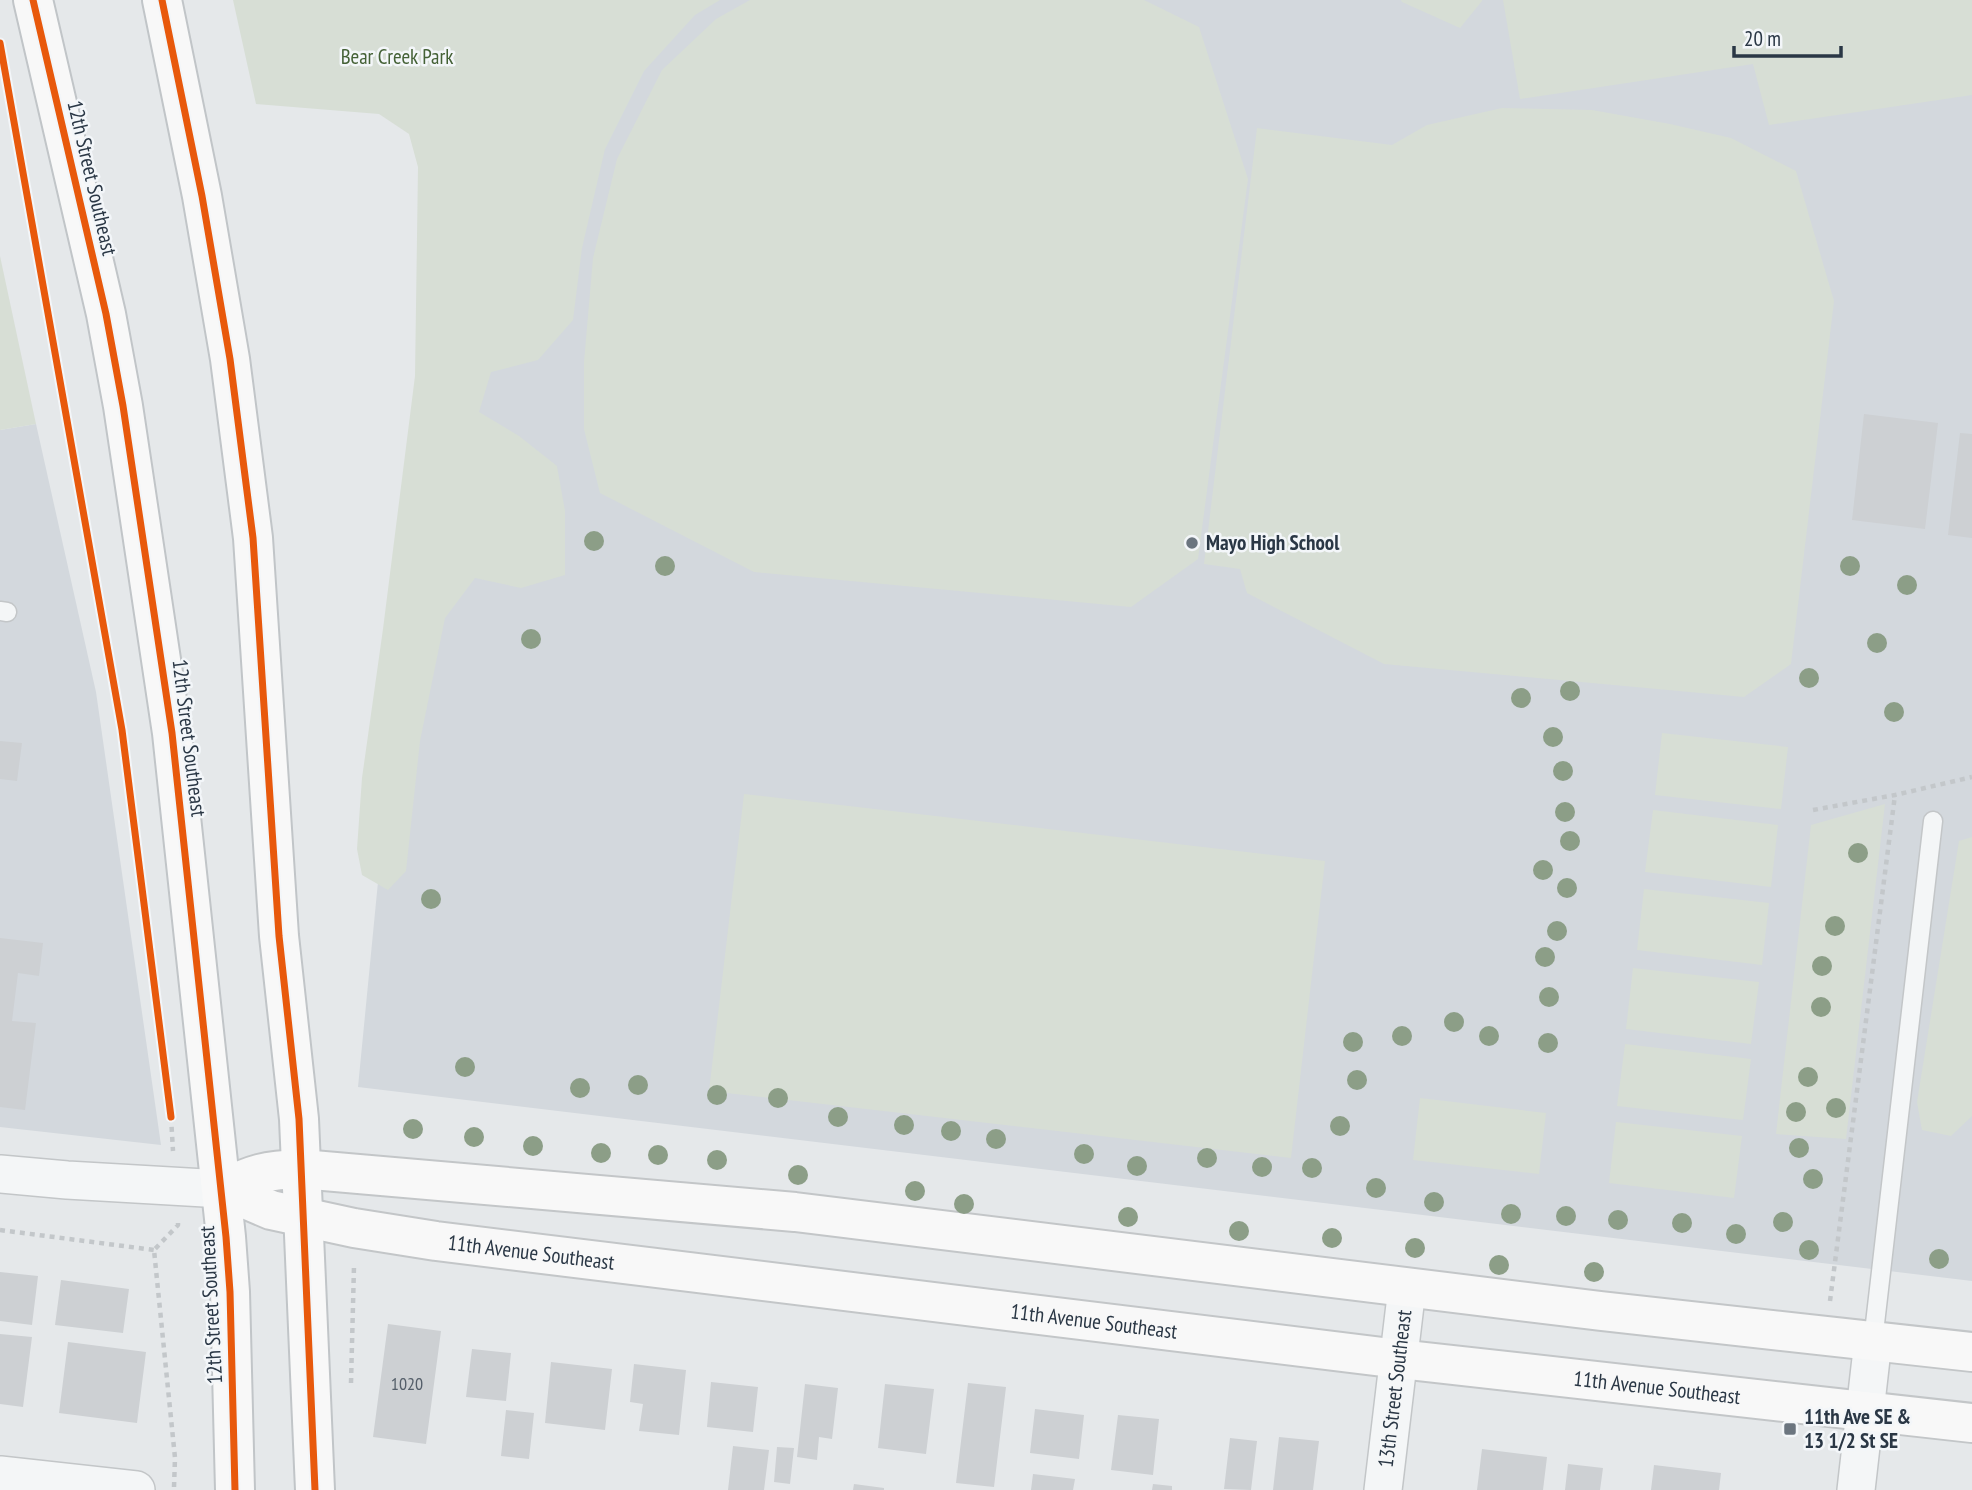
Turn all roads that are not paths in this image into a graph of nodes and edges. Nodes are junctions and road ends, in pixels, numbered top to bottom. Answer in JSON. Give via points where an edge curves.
{"nodes":[{"id":1,"x":33,"y":0,"type":"edge"},
{"id":2,"x":164,"y":8,"type":"edge"},
{"id":3,"x":1933,"y":821,"type":"dead end"},
{"id":4,"x":301,"y":1170,"type":"junction"},
{"id":5,"x":0,"y":1174,"type":"edge"},
{"id":6,"x":222,"y":1189,"type":"junction"},
{"id":7,"x":303,"y":1217,"type":"junction"},
{"id":8,"x":1407,"y":1288,"type":"junction"},
{"id":9,"x":1873,"y":1340,"type":"junction"},
{"id":10,"x":1972,"y":1352,"type":"edge"},
{"id":11,"x":1399,"y":1359,"type":"junction"},
{"id":12,"x":1865,"y":1410,"type":"junction"},
{"id":13,"x":1972,"y":1423,"type":"edge"},
{"id":14,"x":0,"y":1475,"type":"edge"},
{"id":15,"x":136,"y":1490,"type":"edge"},
{"id":16,"x":235,"y":1490,"type":"edge"},
{"id":17,"x":315,"y":1490,"type":"edge"},
{"id":18,"x":1383,"y":1490,"type":"edge"},
{"id":19,"x":1856,"y":1490,"type":"edge"}],
"edges":[{"from":1,"to":6,"type":"main road","name":"12th Street Southeast","via":[[123,406],[172,733]]},
{"from":2,"to":4,"type":"main road","via":[[230,359],[253,538],[279,936]]},
{"from":3,"to":9,"type":"lane"},
{"from":4,"to":6,"type":"main road","name":"11th Avenue Southeast","via":[[252,1175]]},
{"from":4,"to":7,"type":"main road"},
{"from":4,"to":8,"type":"main road","name":"11th Avenue Southeast","via":[[795,1212]]},
{"from":5,"to":6,"type":"street","name":"11th Avenue Southeast"},
{"from":6,"to":7,"type":"main road","name":"11th Avenue Southeast","via":[[271,1210]]},
{"from":6,"to":16,"type":"main road","name":"12th Street Southeast","via":[[230,1292]]},
{"from":7,"to":11,"type":"main road","name":"11th Avenue Southeast","via":[[436,1241]]},
{"from":7,"to":17,"type":"main road"},
{"from":8,"to":9,"type":"main road","name":"11th Avenue Southeast"},
{"from":8,"to":11,"type":"street","name":"13th Street Southeast"},
{"from":9,"to":10,"type":"main road","name":"11th Avenue Southeast"},
{"from":9,"to":12,"type":"street"},
{"from":11,"to":12,"type":"main road","name":"11th Avenue Southeast"},
{"from":11,"to":18,"type":"street","name":"13th Street Southeast"},
{"from":12,"to":13,"type":"main road","name":"11th Avenue Southeast"},
{"from":12,"to":19,"type":"street"},
{"from":14,"to":15,"type":"street"}]}
